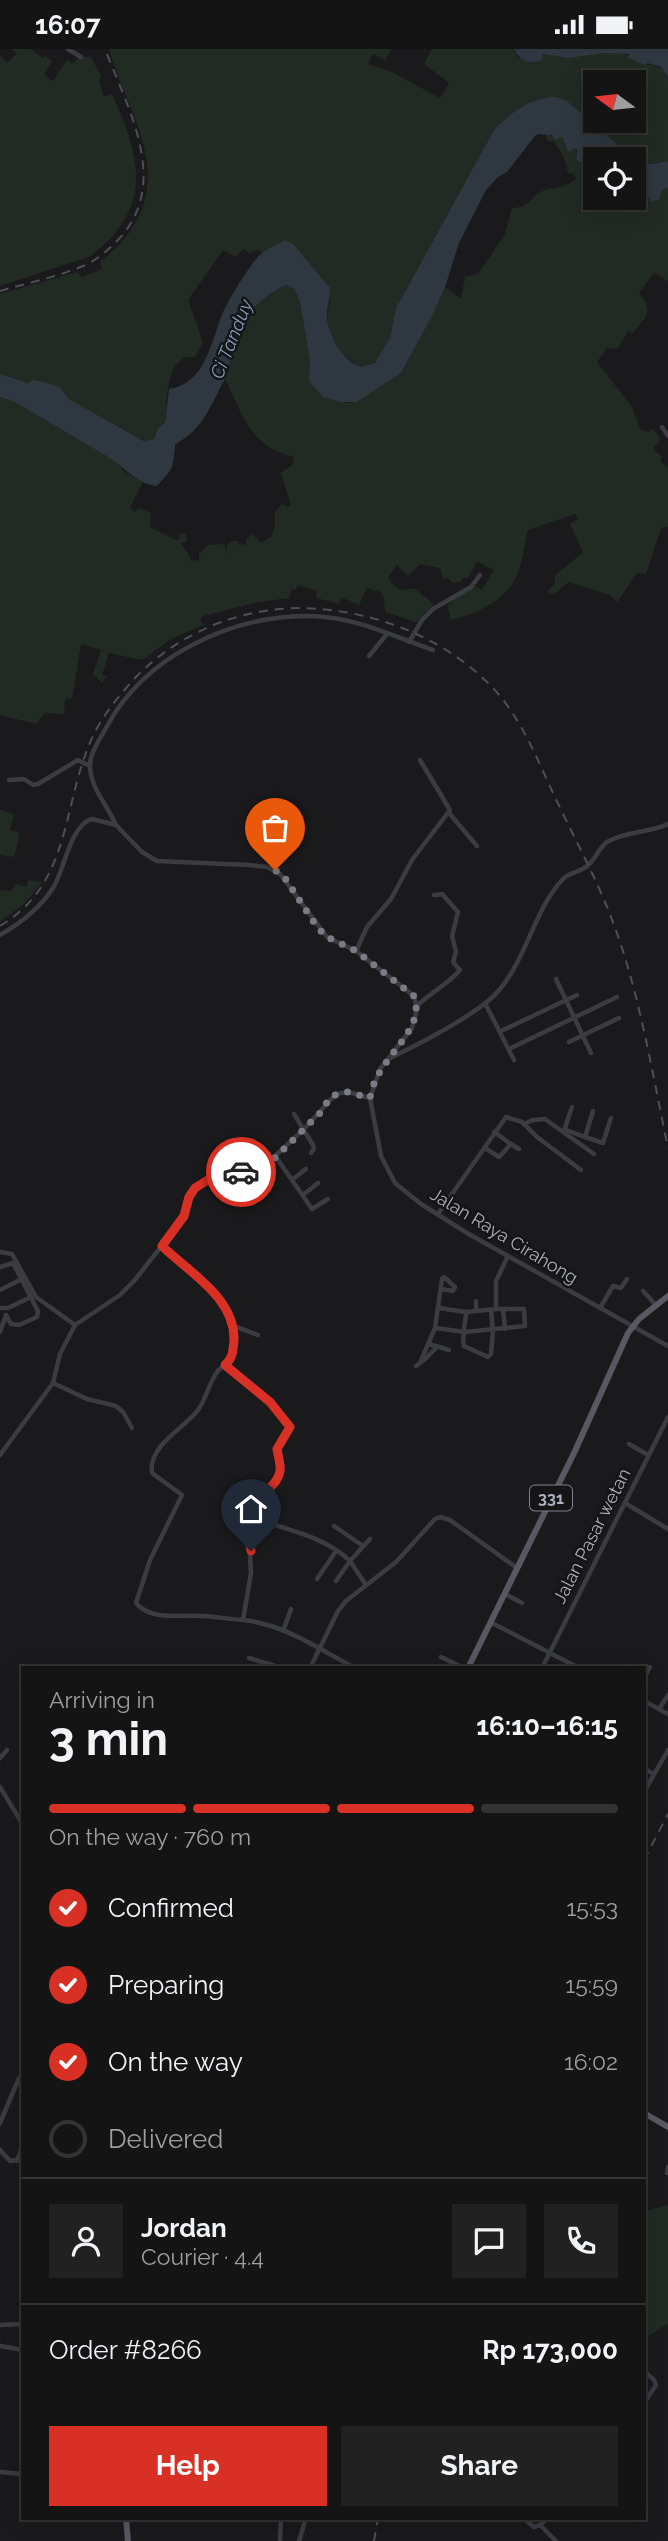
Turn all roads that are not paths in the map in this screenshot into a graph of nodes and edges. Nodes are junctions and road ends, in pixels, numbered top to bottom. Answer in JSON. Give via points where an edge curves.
{"nodes":[{"id":1,"x":68,"y":49,"type":"edge"},
{"id":2,"x":81,"y":57,"type":"dead end"},
{"id":3,"x":662,"y":427,"type":"dead end"},
{"id":4,"x":668,"y":436,"type":"edge"},
{"id":5,"x":480,"y":575,"type":"dead end"},
{"id":6,"x":387,"y":634,"type":"junction"},
{"id":7,"x":409,"y":642,"type":"junction"},
{"id":8,"x":433,"y":650,"type":"dead end"},
{"id":9,"x":369,"y":656,"type":"dead end"},
{"id":10,"x":420,"y":760,"type":"dead end"},
{"id":11,"x":90,"y":766,"type":"junction"},
{"id":12,"x":9,"y":780,"type":"dead end"},
{"id":13,"x":449,"y":813,"type":"junction"},
{"id":14,"x":668,"y":824,"type":"edge"},
{"id":15,"x":116,"y":825,"type":"junction"},
{"id":16,"x":477,"y":846,"type":"dead end"},
{"id":17,"x":434,"y":895,"type":"dead end"},
{"id":18,"x":0,"y":935,"type":"edge"},
{"id":19,"x":356,"y":951,"type":"junction"},
{"id":20,"x":556,"y":979,"type":"dead end"},
{"id":21,"x":577,"y":995,"type":"dead end"},
{"id":22,"x":617,"y":997,"type":"dead end"},
{"id":23,"x":566,"y":1000,"type":"junction"},
{"id":24,"x":486,"y":1005,"type":"junction"},
{"id":25,"x":416,"y":1007,"type":"junction"},
{"id":26,"x":575,"y":1018,"type":"junction"},
{"id":27,"x":619,"y":1018,"type":"dead end"},
{"id":28,"x":501,"y":1031,"type":"junction"},
{"id":29,"x":583,"y":1036,"type":"junction"},
{"id":30,"x":569,"y":1042,"type":"dead end"},
{"id":31,"x":509,"y":1049,"type":"junction"},
{"id":32,"x":592,"y":1053,"type":"dead end"},
{"id":33,"x":387,"y":1060,"type":"junction"},
{"id":34,"x":514,"y":1060,"type":"dead end"},
{"id":35,"x":370,"y":1098,"type":"junction"},
{"id":36,"x":572,"y":1107,"type":"dead end"},
{"id":37,"x":593,"y":1111,"type":"dead end"},
{"id":38,"x":294,"y":1114,"type":"dead end"},
{"id":39,"x":611,"y":1118,"type":"dead end"},
{"id":40,"x":524,"y":1124,"type":"junction"},
{"id":41,"x":303,"y":1130,"type":"junction"},
{"id":42,"x":564,"y":1131,"type":"junction"},
{"id":43,"x":494,"y":1132,"type":"junction"},
{"id":44,"x":585,"y":1137,"type":"junction"},
{"id":45,"x":511,"y":1144,"type":"junction"},
{"id":46,"x":485,"y":1148,"type":"junction"},
{"id":47,"x":519,"y":1149,"type":"dead end"},
{"id":48,"x":311,"y":1153,"type":"dead end"},
{"id":49,"x":594,"y":1154,"type":"dead end"},
{"id":50,"x":276,"y":1157,"type":"junction"},
{"id":51,"x":306,"y":1169,"type":"dead end"},
{"id":52,"x":581,"y":1170,"type":"dead end"},
{"id":53,"x":293,"y":1179,"type":"junction"},
{"id":54,"x":318,"y":1182,"type":"dead end"},
{"id":55,"x":303,"y":1195,"type":"junction"},
{"id":56,"x":328,"y":1199,"type":"dead end"},
{"id":57,"x":438,"y":1214,"type":"junction"},
{"id":58,"x":162,"y":1246,"type":"junction"},
{"id":59,"x":0,"y":1252,"type":"edge"},
{"id":60,"x":508,"y":1256,"type":"junction"},
{"id":61,"x":0,"y":1267,"type":"edge"},
{"id":62,"x":22,"y":1279,"type":"junction"},
{"id":63,"x":627,"y":1279,"type":"dead end"},
{"id":64,"x":441,"y":1289,"type":"dead end"},
{"id":65,"x":0,"y":1290,"type":"edge"},
{"id":66,"x":643,"y":1291,"type":"dead end"},
{"id":67,"x":668,"y":1296,"type":"edge"},
{"id":68,"x":33,"y":1297,"type":"junction"},
{"id":69,"x":476,"y":1301,"type":"dead end"},
{"id":70,"x":656,"y":1305,"type":"junction"},
{"id":71,"x":0,"y":1308,"type":"edge"},
{"id":72,"x":8,"y":1308,"type":"junction"},
{"id":73,"x":439,"y":1308,"type":"junction"},
{"id":74,"x":600,"y":1308,"type":"junction"},
{"id":75,"x":497,"y":1310,"type":"junction"},
{"id":76,"x":476,"y":1311,"type":"junction"},
{"id":77,"x":466,"y":1312,"type":"junction"},
{"id":78,"x":6,"y":1315,"type":"junction"},
{"id":79,"x":2,"y":1325,"type":"dead end"},
{"id":80,"x":75,"y":1325,"type":"junction"},
{"id":81,"x":234,"y":1326,"type":"junction"},
{"id":82,"x":631,"y":1327,"type":"junction"},
{"id":83,"x":435,"y":1328,"type":"junction"},
{"id":84,"x":505,"y":1329,"type":"junction"},
{"id":85,"x":493,"y":1331,"type":"junction"},
{"id":86,"x":465,"y":1332,"type":"junction"},
{"id":87,"x":258,"y":1335,"type":"dead end"},
{"id":88,"x":429,"y":1344,"type":"junction"},
{"id":89,"x":668,"y":1346,"type":"edge"},
{"id":90,"x":437,"y":1347,"type":"junction"},
{"id":91,"x":449,"y":1350,"type":"dead end"},
{"id":92,"x":225,"y":1365,"type":"junction"},
{"id":93,"x":53,"y":1383,"type":"junction"},
{"id":94,"x":668,"y":1417,"type":"edge"},
{"id":95,"x":132,"y":1428,"type":"dead end"},
{"id":96,"x":629,"y":1444,"type":"dead end"},
{"id":97,"x":0,"y":1455,"type":"edge"},
{"id":98,"x":648,"y":1455,"type":"junction"},
{"id":99,"x":625,"y":1503,"type":"junction"},
{"id":100,"x":252,"y":1518,"type":"junction"},
{"id":101,"x":334,"y":1526,"type":"dead end"},
{"id":102,"x":668,"y":1529,"type":"edge"},
{"id":103,"x":370,"y":1539,"type":"dead end"},
{"id":104,"x":363,"y":1546,"type":"junction"},
{"id":105,"x":335,"y":1551,"type":"junction"},
{"id":106,"x":350,"y":1561,"type":"junction"},
{"id":107,"x":518,"y":1568,"type":"junction"},
{"id":108,"x":317,"y":1579,"type":"dead end"},
{"id":109,"x":336,"y":1581,"type":"dead end"},
{"id":110,"x":366,"y":1585,"type":"junction"},
{"id":111,"x":504,"y":1594,"type":"junction"},
{"id":112,"x":522,"y":1603,"type":"dead end"},
{"id":113,"x":291,"y":1609,"type":"dead end"},
{"id":114,"x":243,"y":1620,"type":"junction"},
{"id":115,"x":490,"y":1622,"type":"junction"},
{"id":116,"x":283,"y":1631,"type":"junction"},
{"id":117,"x":319,"y":1649,"type":"junction"},
{"id":118,"x":549,"y":1653,"type":"junction"},
{"id":119,"x":442,"y":1657,"type":"dead end"},
{"id":120,"x":249,"y":1658,"type":"dead end"},
{"id":121,"x":275,"y":1666,"type":"edge"},
{"id":122,"x":311,"y":1666,"type":"edge"},
{"id":123,"x":351,"y":1666,"type":"edge"},
{"id":124,"x":462,"y":1666,"type":"edge"},
{"id":125,"x":467,"y":1666,"type":"edge"},
{"id":126,"x":543,"y":1666,"type":"edge"},
{"id":127,"x":575,"y":1666,"type":"edge"},
{"id":128,"x":650,"y":1667,"type":"dead end"},
{"id":129,"x":646,"y":1674,"type":"edge"},
{"id":130,"x":668,"y":1695,"type":"edge"},
{"id":131,"x":646,"y":1702,"type":"edge"},
{"id":132,"x":659,"y":1709,"type":"junction"},
{"id":133,"x":668,"y":1714,"type":"edge"},
{"id":134,"x":668,"y":1750,"type":"edge"},
{"id":135,"x":7,"y":1751,"type":"dead end"},
{"id":136,"x":0,"y":1758,"type":"edge"},
{"id":137,"x":646,"y":1770,"type":"edge"},
{"id":138,"x":654,"y":1774,"type":"junction"},
{"id":139,"x":0,"y":1787,"type":"edge"},
{"id":140,"x":646,"y":1788,"type":"edge"},
{"id":141,"x":21,"y":1822,"type":"edge"},
{"id":142,"x":19,"y":2078,"type":"dead end"},
{"id":143,"x":646,"y":2114,"type":"edge"},
{"id":144,"x":0,"y":2123,"type":"edge"},
{"id":145,"x":668,"y":2127,"type":"edge"},
{"id":146,"x":0,"y":2150,"type":"edge"},
{"id":147,"x":20,"y":2160,"type":"edge"},
{"id":148,"x":21,"y":2324,"type":"edge"},
{"id":149,"x":0,"y":2325,"type":"edge"},
{"id":150,"x":0,"y":2346,"type":"edge"},
{"id":151,"x":21,"y":2350,"type":"edge"},
{"id":152,"x":646,"y":2373,"type":"edge"},
{"id":153,"x":646,"y":2400,"type":"edge"},
{"id":154,"x":0,"y":2472,"type":"edge"},
{"id":155,"x":21,"y":2474,"type":"edge"},
{"id":156,"x":126,"y":2520,"type":"edge"},
{"id":157,"x":281,"y":2520,"type":"edge"},
{"id":158,"x":305,"y":2520,"type":"edge"},
{"id":159,"x":525,"y":2520,"type":"edge"},
{"id":160,"x":546,"y":2520,"type":"edge"},
{"id":161,"x":540,"y":2525,"type":"junction"},
{"id":162,"x":128,"y":2541,"type":"edge"},
{"id":163,"x":280,"y":2541,"type":"edge"},
{"id":164,"x":299,"y":2541,"type":"edge"},
{"id":165,"x":556,"y":2541,"type":"edge"}],
"edges":[{"from":1,"to":2,"type":"street"},
{"from":3,"to":4,"type":"street"},
{"from":5,"to":7,"type":"street","via":[[471,587],[422,619]]},
{"from":6,"to":7,"type":"street"},
{"from":6,"to":9,"type":"street"},
{"from":6,"to":11,"type":"street","via":[[363,623],[311,616],[262,621],[214,633],[166,662],[123,700],[98,742]]},
{"from":7,"to":8,"type":"street"},
{"from":10,"to":13,"type":"street"},
{"from":11,"to":12,"type":"street","via":[[78,760],[33,785],[24,779]]},
{"from":11,"to":15,"type":"street","via":[[102,802]]},
{"from":13,"to":16,"type":"street"},
{"from":13,"to":19,"type":"street","via":[[412,860]]},
{"from":14,"to":24,"type":"street","via":[[607,842],[587,866],[566,876],[552,891],[517,965]]},
{"from":15,"to":18,"type":"street","via":[[92,819],[83,823],[45,899]]},
{"from":15,"to":19,"type":"street","via":[[157,861],[275,870],[322,932]]},
{"from":17,"to":25,"type":"street","via":[[443,895],[458,912],[452,938],[453,963],[460,970]]},
{"from":19,"to":25,"type":"street","via":[[411,993]]},
{"from":20,"to":23,"type":"street"},
{"from":21,"to":23,"type":"street"},
{"from":22,"to":26,"type":"street"},
{"from":23,"to":26,"type":"street"},
{"from":23,"to":28,"type":"street"},
{"from":24,"to":28,"type":"street"},
{"from":24,"to":33,"type":"street"},
{"from":25,"to":33,"type":"street","via":[[412,1028]]},
{"from":26,"to":29,"type":"street"},
{"from":26,"to":31,"type":"street"},
{"from":27,"to":29,"type":"street"},
{"from":28,"to":31,"type":"street"},
{"from":29,"to":30,"type":"street"},
{"from":29,"to":32,"type":"street"},
{"from":31,"to":34,"type":"street"},
{"from":33,"to":35,"type":"street"},
{"from":35,"to":41,"type":"street","via":[[336,1094]]},
{"from":35,"to":57,"type":"street","name":"Jalan Raya Cirahong","via":[[381,1156],[390,1175]]},
{"from":36,"to":42,"type":"street"},
{"from":37,"to":44,"type":"street"},
{"from":38,"to":41,"type":"street"},
{"from":39,"to":44,"type":"street","via":[[603,1143]]},
{"from":40,"to":42,"type":"street","via":[[545,1119]]},
{"from":40,"to":43,"type":"street","via":[[506,1117]]},
{"from":40,"to":52,"type":"street"},
{"from":41,"to":48,"type":"street","via":[[314,1147]]},
{"from":41,"to":50,"type":"street"},
{"from":42,"to":44,"type":"street"},
{"from":42,"to":49,"type":"street"},
{"from":43,"to":45,"type":"street"},
{"from":43,"to":46,"type":"street"},
{"from":45,"to":46,"type":"street","via":[[499,1157]]},
{"from":45,"to":47,"type":"street"},
{"from":46,"to":57,"type":"street"},
{"from":50,"to":53,"type":"street"},
{"from":50,"to":58,"type":"street","via":[[262,1168],[211,1178],[195,1188],[184,1216]]},
{"from":51,"to":53,"type":"street"},
{"from":53,"to":55,"type":"street"},
{"from":54,"to":55,"type":"street"},
{"from":55,"to":56,"type":"street","via":[[313,1209]]},
{"from":57,"to":60,"type":"street","name":"Jalan Raya Cirahong"},
{"from":58,"to":80,"type":"street","via":[[127,1289]]},
{"from":58,"to":81,"type":"street","via":[[222,1300]]},
{"from":59,"to":68,"type":"street","via":[[12,1254]]},
{"from":60,"to":74,"type":"street","name":"Jalan Raya Cirahong"},
{"from":60,"to":75,"type":"street","via":[[496,1281]]},
{"from":61,"to":62,"type":"street","via":[[13,1263]]},
{"from":62,"to":65,"type":"street"},
{"from":62,"to":68,"type":"street"},
{"from":63,"to":74,"type":"street","via":[[621,1288],[613,1286]]},
{"from":64,"to":73,"type":"street"},
{"from":66,"to":70,"type":"street"},
{"from":67,"to":70,"type":"main road"},
{"from":68,"to":72,"type":"street"},
{"from":68,"to":78,"type":"street","via":[[37,1317],[17,1326]]},
{"from":68,"to":80,"type":"street"},
{"from":69,"to":76,"type":"street"},
{"from":70,"to":82,"type":"main road"},
{"from":71,"to":72,"type":"street"},
{"from":72,"to":78,"type":"street"},
{"from":73,"to":77,"type":"street"},
{"from":73,"to":83,"type":"street"},
{"from":74,"to":82,"type":"street","name":"Jalan Raya Cirahong"},
{"from":75,"to":76,"type":"street"},
{"from":75,"to":84,"type":"street"},
{"from":75,"to":84,"type":"street","via":[[524,1309],[525,1326]]},
{"from":75,"to":85,"type":"street"},
{"from":76,"to":77,"type":"street"},
{"from":77,"to":86,"type":"street"},
{"from":78,"to":79,"type":"street","via":[[0,1332]]},
{"from":80,"to":93,"type":"street","via":[[60,1354]]},
{"from":81,"to":87,"type":"street"},
{"from":81,"to":92,"type":"street","via":[[232,1356]]},
{"from":82,"to":89,"type":"street","name":"Jalan Raya Cirahong"},
{"from":82,"to":107,"type":"main road","number":"331"},
{"from":83,"to":86,"type":"street"},
{"from":83,"to":88,"type":"street"},
{"from":84,"to":85,"type":"street"},
{"from":85,"to":86,"type":"street"},
{"from":85,"to":86,"type":"street","via":[[488,1356],[464,1346]]},
{"from":88,"to":90,"type":"street"},
{"from":88,"to":90,"type":"street","via":[[418,1364]]},
{"from":90,"to":91,"type":"street"},
{"from":92,"to":100,"type":"street","via":[[270,1402],[290,1427],[277,1449],[279,1475],[260,1498]]},
{"from":92,"to":114,"type":"street","via":[[198,1409],[167,1440],[151,1466],[152,1473],[181,1495],[135,1599],[139,1607],[163,1616]]},
{"from":93,"to":95,"type":"street","via":[[116,1406]]},
{"from":93,"to":97,"type":"street"},
{"from":94,"to":98,"type":"street","name":"Jalan Pasar wetan"},
{"from":96,"to":98,"type":"street"},
{"from":98,"to":99,"type":"street","name":"Jalan Pasar wetan"},
{"from":99,"to":102,"type":"street"},
{"from":99,"to":118,"type":"street","name":"Jalan Pasar wetan"},
{"from":100,"to":105,"type":"street","via":[[321,1541]]},
{"from":100,"to":114,"type":"street","via":[[251,1573]]},
{"from":101,"to":104,"type":"street"},
{"from":103,"to":104,"type":"street"},
{"from":104,"to":106,"type":"street"},
{"from":105,"to":106,"type":"street"},
{"from":105,"to":108,"type":"street"},
{"from":106,"to":109,"type":"street"},
{"from":106,"to":110,"type":"street"},
{"from":107,"to":110,"type":"street","via":[[440,1517]]},
{"from":107,"to":111,"type":"main road","number":"331"},
{"from":110,"to":117,"type":"street","via":[[338,1611]]},
{"from":111,"to":112,"type":"street"},
{"from":111,"to":115,"type":"main road","number":"331"},
{"from":113,"to":116,"type":"street"},
{"from":114,"to":116,"type":"street"},
{"from":115,"to":118,"type":"street"},
{"from":115,"to":125,"type":"main road","number":"331"},
{"from":116,"to":117,"type":"street"},
{"from":117,"to":122,"type":"street"},
{"from":117,"to":123,"type":"street"},
{"from":118,"to":126,"type":"street","name":"Jalan Pasar wetan"},
{"from":118,"to":127,"type":"street"},
{"from":119,"to":124,"type":"street"},
{"from":120,"to":121,"type":"street"},
{"from":128,"to":129,"type":"street"},
{"from":130,"to":132,"type":"street"},
{"from":131,"to":132,"type":"street"},
{"from":132,"to":133,"type":"street"},
{"from":134,"to":138,"type":"street"},
{"from":135,"to":136,"type":"street"},
{"from":137,"to":138,"type":"street"},
{"from":138,"to":140,"type":"street"},
{"from":139,"to":141,"type":"street"},
{"from":142,"to":144,"type":"street"},
{"from":143,"to":145,"type":"main road"},
{"from":146,"to":147,"type":"street","via":[[10,2161]]},
{"from":148,"to":149,"type":"street"},
{"from":150,"to":151,"type":"street"},
{"from":152,"to":153,"type":"street","via":[[656,2385]]},
{"from":154,"to":155,"type":"street"},
{"from":156,"to":162,"type":"main road"},
{"from":157,"to":163,"type":"street"},
{"from":158,"to":164,"type":"street"},
{"from":159,"to":161,"type":"street","via":[[534,2527]]},
{"from":160,"to":161,"type":"street"},
{"from":161,"to":165,"type":"street"}]}
